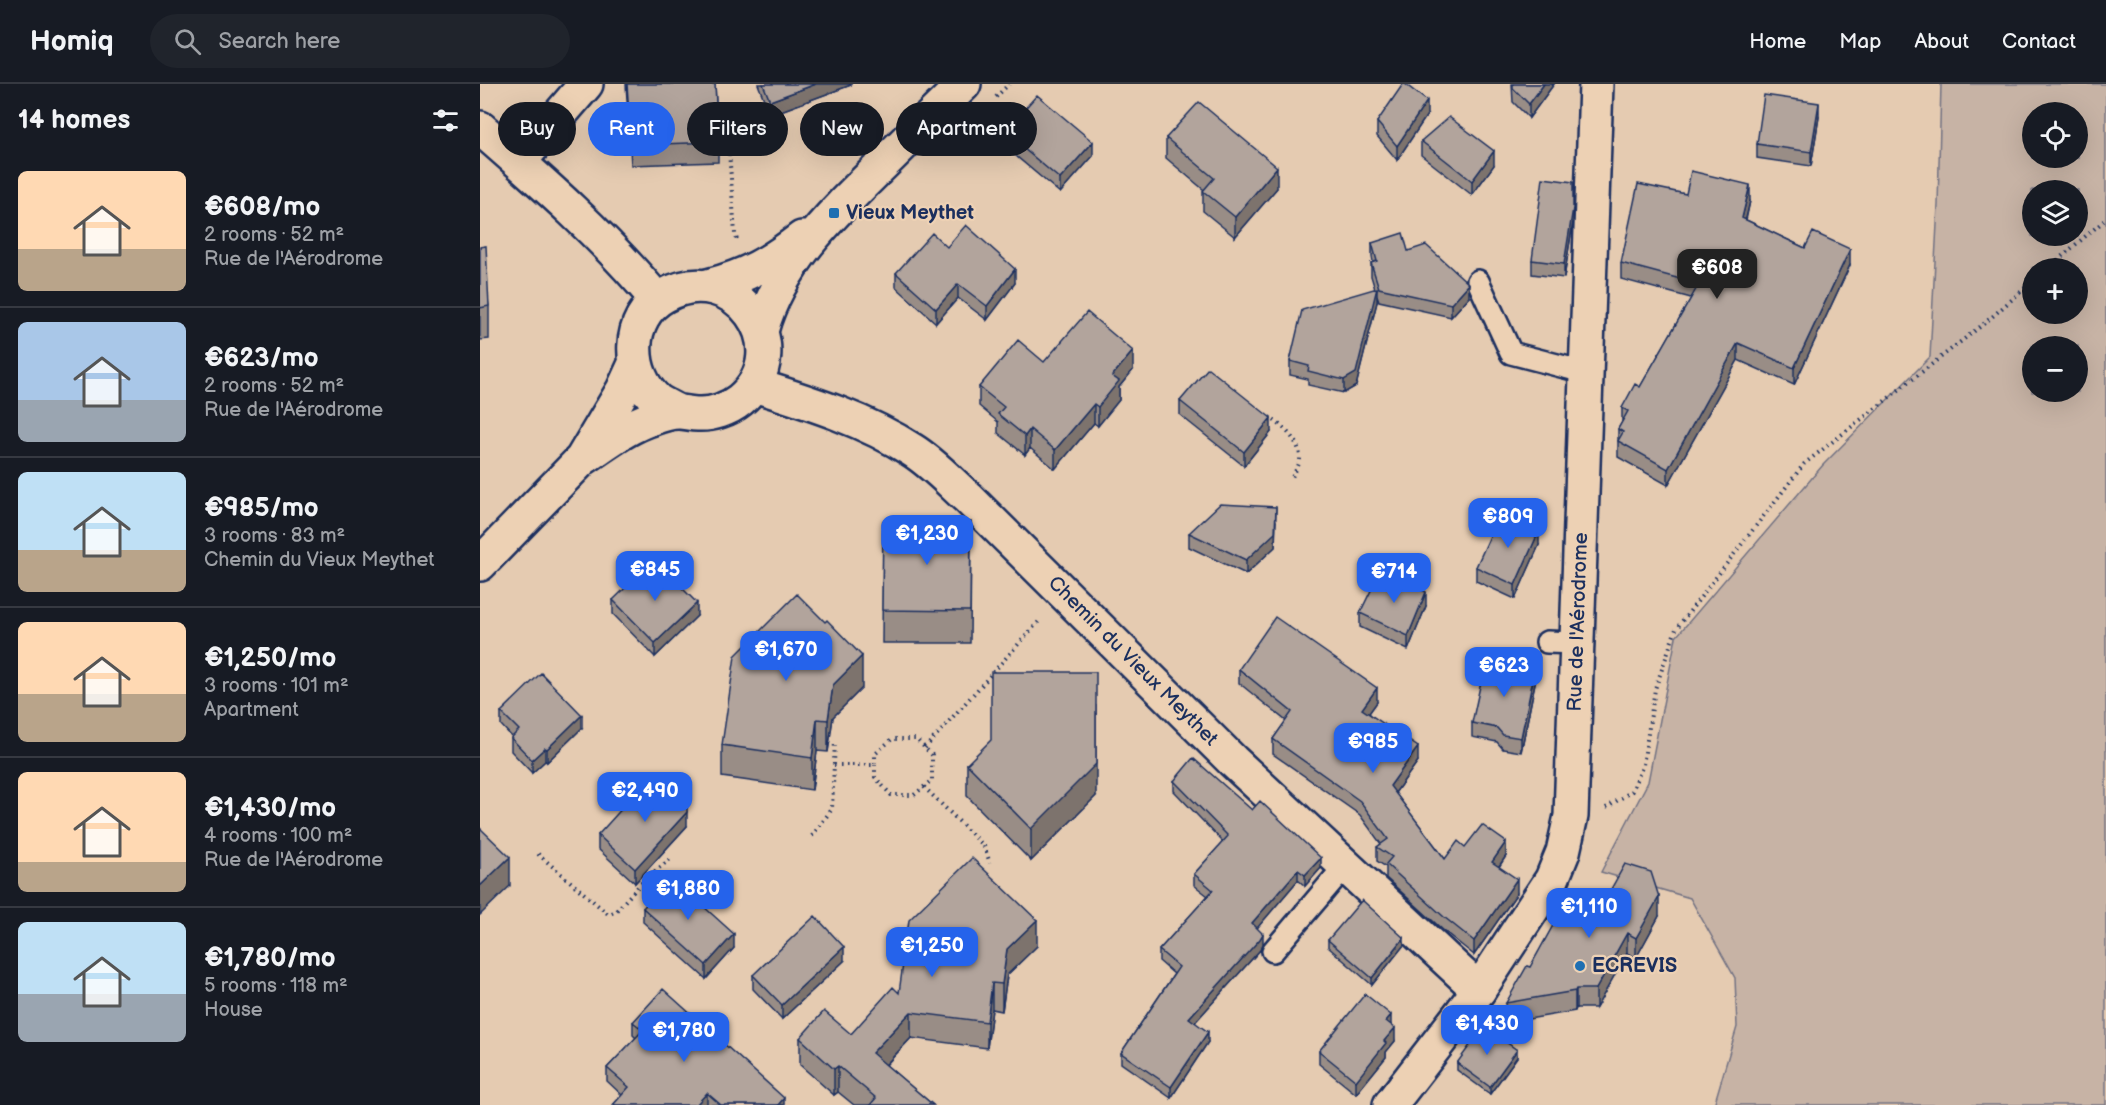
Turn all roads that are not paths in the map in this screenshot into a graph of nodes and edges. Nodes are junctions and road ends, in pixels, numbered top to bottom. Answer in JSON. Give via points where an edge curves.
{"nodes":[{"id":1,"x":586,"y":84,"type":"edge"},
{"id":2,"x":964,"y":84,"type":"edge"},
{"id":3,"x":1596,"y":84,"type":"edge"},
{"id":4,"x":480,"y":128,"type":"edge"},
{"id":5,"x":519,"y":162,"type":"junction"},
{"id":6,"x":834,"y":213,"type":"junction"},
{"id":7,"x":1478,"y":281,"type":"dead end"},
{"id":8,"x":708,"y":286,"type":"junction"},
{"id":9,"x":657,"y":300,"type":"junction"},
{"id":10,"x":761,"y":332,"type":"junction"},
{"id":11,"x":635,"y":364,"type":"junction"},
{"id":12,"x":1588,"y":373,"type":"junction"},
{"id":13,"x":754,"y":385,"type":"junction"},
{"id":14,"x":678,"y":412,"type":"junction"},
{"id":15,"x":582,"y":459,"type":"junction"},
{"id":16,"x":480,"y":564,"type":"edge"},
{"id":17,"x":1345,"y":866,"type":"junction"},
{"id":18,"x":1273,"y":951,"type":"dead end"},
{"id":19,"x":1479,"y":990,"type":"junction"},
{"id":20,"x":1390,"y":1105,"type":"edge"}],
"edges":[{"from":1,"to":5,"type":"street"},
{"from":2,"to":6,"type":"street"},
{"from":3,"to":12,"type":"street","name":"Rue de l'Aérodrome"},
{"from":4,"to":5,"type":"street"},
{"from":5,"to":9,"type":"street","via":[[621,257]]},
{"from":6,"to":8,"type":"street","via":[[772,261],[735,279]]},
{"from":6,"to":10,"type":"street","via":[[786,273],[766,310]]},
{"from":7,"to":12,"type":"lane","via":[[1511,353]]},
{"from":8,"to":9,"type":"street","via":[[690,286]]},
{"from":8,"to":10,"type":"street","via":[[741,301]]},
{"from":9,"to":11,"type":"street","via":[[642,318],[634,340]]},
{"from":10,"to":13,"type":"street","via":[[764,350]]},
{"from":11,"to":14,"type":"street","via":[[644,385],[658,401]]},
{"from":11,"to":15,"type":"street"},
{"from":12,"to":19,"type":"street","name":"Rue de l'Aérodrome","via":[[1562,643],[1571,816],[1552,879]]},
{"from":13,"to":14,"type":"street","via":[[720,411],[699,415]]},
{"from":13,"to":17,"type":"street","name":"Chemin du Vieux Meythet","via":[[852,419],[914,451],[968,498],[1194,723]]},
{"from":14,"to":15,"type":"street","via":[[652,418]]},
{"from":15,"to":16,"type":"street"},
{"from":17,"to":18,"type":"lane"},
{"from":17,"to":19,"type":"street","name":"Chemin du Vieux Meythet"},
{"from":19,"to":20,"type":"street","name":"Rue de l'Aérodrome"}]}
